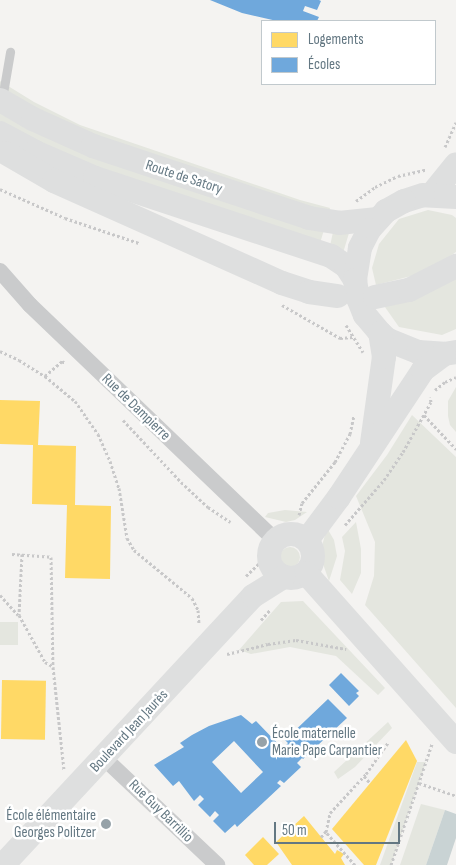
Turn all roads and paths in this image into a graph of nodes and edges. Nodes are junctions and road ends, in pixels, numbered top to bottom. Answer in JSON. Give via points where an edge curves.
{"nodes":[{"id":1,"x":10,"y":52,"type":"dead end"},
{"id":2,"x":1,"y":100,"type":"edge"},
{"id":3,"x":456,"y":122,"type":"edge"},
{"id":4,"x":0,"y":133,"type":"edge"},
{"id":5,"x":0,"y":150,"type":"edge"},
{"id":6,"x":449,"y":159,"type":"edge"},
{"id":7,"x":0,"y":189,"type":"edge"},
{"id":8,"x":432,"y":194,"type":"junction"},
{"id":9,"x":456,"y":197,"type":"edge"},
{"id":10,"x":378,"y":219,"type":"junction"},
{"id":11,"x":147,"y":245,"type":"dead end"},
{"id":12,"x":456,"y":266,"type":"edge"},
{"id":13,"x":0,"y":271,"type":"edge"},
{"id":14,"x":346,"y":288,"type":"junction"},
{"id":15,"x":374,"y":296,"type":"dead end"},
{"id":16,"x":275,"y":302,"type":"dead end"},
{"id":17,"x":380,"y":333,"type":"junction"},
{"id":18,"x":353,"y":337,"type":"dead end"},
{"id":19,"x":0,"y":351,"type":"edge"},
{"id":20,"x":450,"y":353,"type":"edge"},
{"id":21,"x":69,"y":367,"type":"dead end"},
{"id":22,"x":45,"y":376,"type":"junction"},
{"id":23,"x":431,"y":397,"type":"dead end"},
{"id":24,"x":355,"y":412,"type":"dead end"},
{"id":25,"x":117,"y":413,"type":"dead end"},
{"id":26,"x":424,"y":415,"type":"junction"},
{"id":27,"x":456,"y":449,"type":"edge"},
{"id":28,"x":370,"y":450,"type":"junction"},
{"id":29,"x":234,"y":524,"type":"dead end"},
{"id":30,"x":340,"y":529,"type":"dead end"},
{"id":31,"x":12,"y":554,"type":"dead end"},
{"id":32,"x":22,"y":554,"type":"junction"},
{"id":33,"x":289,"y":554,"type":"junction"},
{"id":34,"x":0,"y":595,"type":"edge"},
{"id":35,"x":19,"y":615,"type":"junction"},
{"id":36,"x":199,"y":626,"type":"dead end"},
{"id":37,"x":353,"y":650,"type":"dead end"},
{"id":38,"x":222,"y":656,"type":"dead end"},
{"id":39,"x":53,"y":667,"type":"junction"},
{"id":40,"x":451,"y":732,"type":"edge"},
{"id":41,"x":388,"y":742,"type":"dead end"},
{"id":42,"x":104,"y":758,"type":"junction"},
{"id":43,"x":64,"y":771,"type":"dead end"},
{"id":44,"x":364,"y":776,"type":"junction"},
{"id":45,"x":370,"y":783,"type":"dead end"},
{"id":46,"x":419,"y":783,"type":"junction"},
{"id":47,"x":456,"y":796,"type":"edge"},
{"id":48,"x":326,"y":832,"type":"junction"},
{"id":49,"x":321,"y":838,"type":"dead end"},
{"id":50,"x":3,"y":865,"type":"edge"},
{"id":51,"x":217,"y":865,"type":"edge"},
{"id":52,"x":354,"y":865,"type":"edge"},
{"id":53,"x":391,"y":865,"type":"edge"}],
"edges":[{"from":1,"to":2,"type":"lane"},
{"from":2,"to":10,"type":"main road","name":"Route de Satory","via":[[33,119],[93,146],[310,218],[339,223]]},
{"from":3,"to":6,"type":"path"},
{"from":4,"to":14,"type":"main road","name":"Route de Satory","via":[[95,178],[331,256],[346,266]]},
{"from":5,"to":14,"type":"main road","via":[[54,181],[282,283],[309,292]]},
{"from":6,"to":8,"type":"main road"},
{"from":7,"to":11,"type":"path","via":[[64,218]]},
{"from":8,"to":9,"type":"main road"},
{"from":8,"to":10,"type":"main road","via":[[404,201]]},
{"from":10,"to":14,"type":"main road","via":[[360,248]]},
{"from":12,"to":15,"type":"main road","via":[[409,290]]},
{"from":13,"to":33,"type":"street","name":"Rue de Dampierre","via":[[30,305]]},
{"from":14,"to":17,"type":"main road"},
{"from":16,"to":18,"type":"path","via":[[340,338]]},
{"from":17,"to":20,"type":"main road","via":[[408,349],[427,354]]},
{"from":17,"to":28,"type":"main road","name":"Boulevard Jean Jaurès","via":[[384,357]]},
{"from":19,"to":22,"type":"path"},
{"from":20,"to":28,"type":"main road","name":"Boulevard Jean Jaurès","via":[[423,370]]},
{"from":21,"to":22,"type":"path","via":[[62,361]]},
{"from":22,"to":36,"type":"path","via":[[75,401],[98,434],[119,488],[127,538],[134,550],[192,598],[198,610]]},
{"from":23,"to":26,"type":"path"},
{"from":24,"to":33,"type":"path","via":[[350,434],[335,462],[302,503]]},
{"from":25,"to":29,"type":"path","via":[[181,482],[208,507]]},
{"from":26,"to":27,"type":"path"},
{"from":26,"to":30,"type":"path","via":[[384,480]]},
{"from":28,"to":33,"type":"main road","name":"Boulevard Jean Jaurès"},
{"from":31,"to":32,"type":"path"},
{"from":32,"to":35,"type":"path"},
{"from":32,"to":39,"type":"path","via":[[51,557]]},
{"from":33,"to":40,"type":"main road","name":"Rue de Dampierre"},
{"from":33,"to":42,"type":"main road","name":"Boulevard Jean Jaurès"},
{"from":34,"to":35,"type":"path"},
{"from":35,"to":39,"type":"path","via":[[45,662]]},
{"from":37,"to":38,"type":"path","via":[[296,640]]},
{"from":39,"to":43,"type":"path"},
{"from":40,"to":46,"type":"path","via":[[435,736]]},
{"from":41,"to":44,"type":"path"},
{"from":42,"to":50,"type":"main road","name":"Boulevard Jean Jaurès"},
{"from":42,"to":51,"type":"street","name":"Rue Guy Barrillio"},
{"from":44,"to":45,"type":"path"},
{"from":44,"to":48,"type":"path","via":[[330,813]]},
{"from":46,"to":47,"type":"path"},
{"from":46,"to":53,"type":"path"},
{"from":48,"to":49,"type":"path"},
{"from":48,"to":52,"type":"path"}]}
